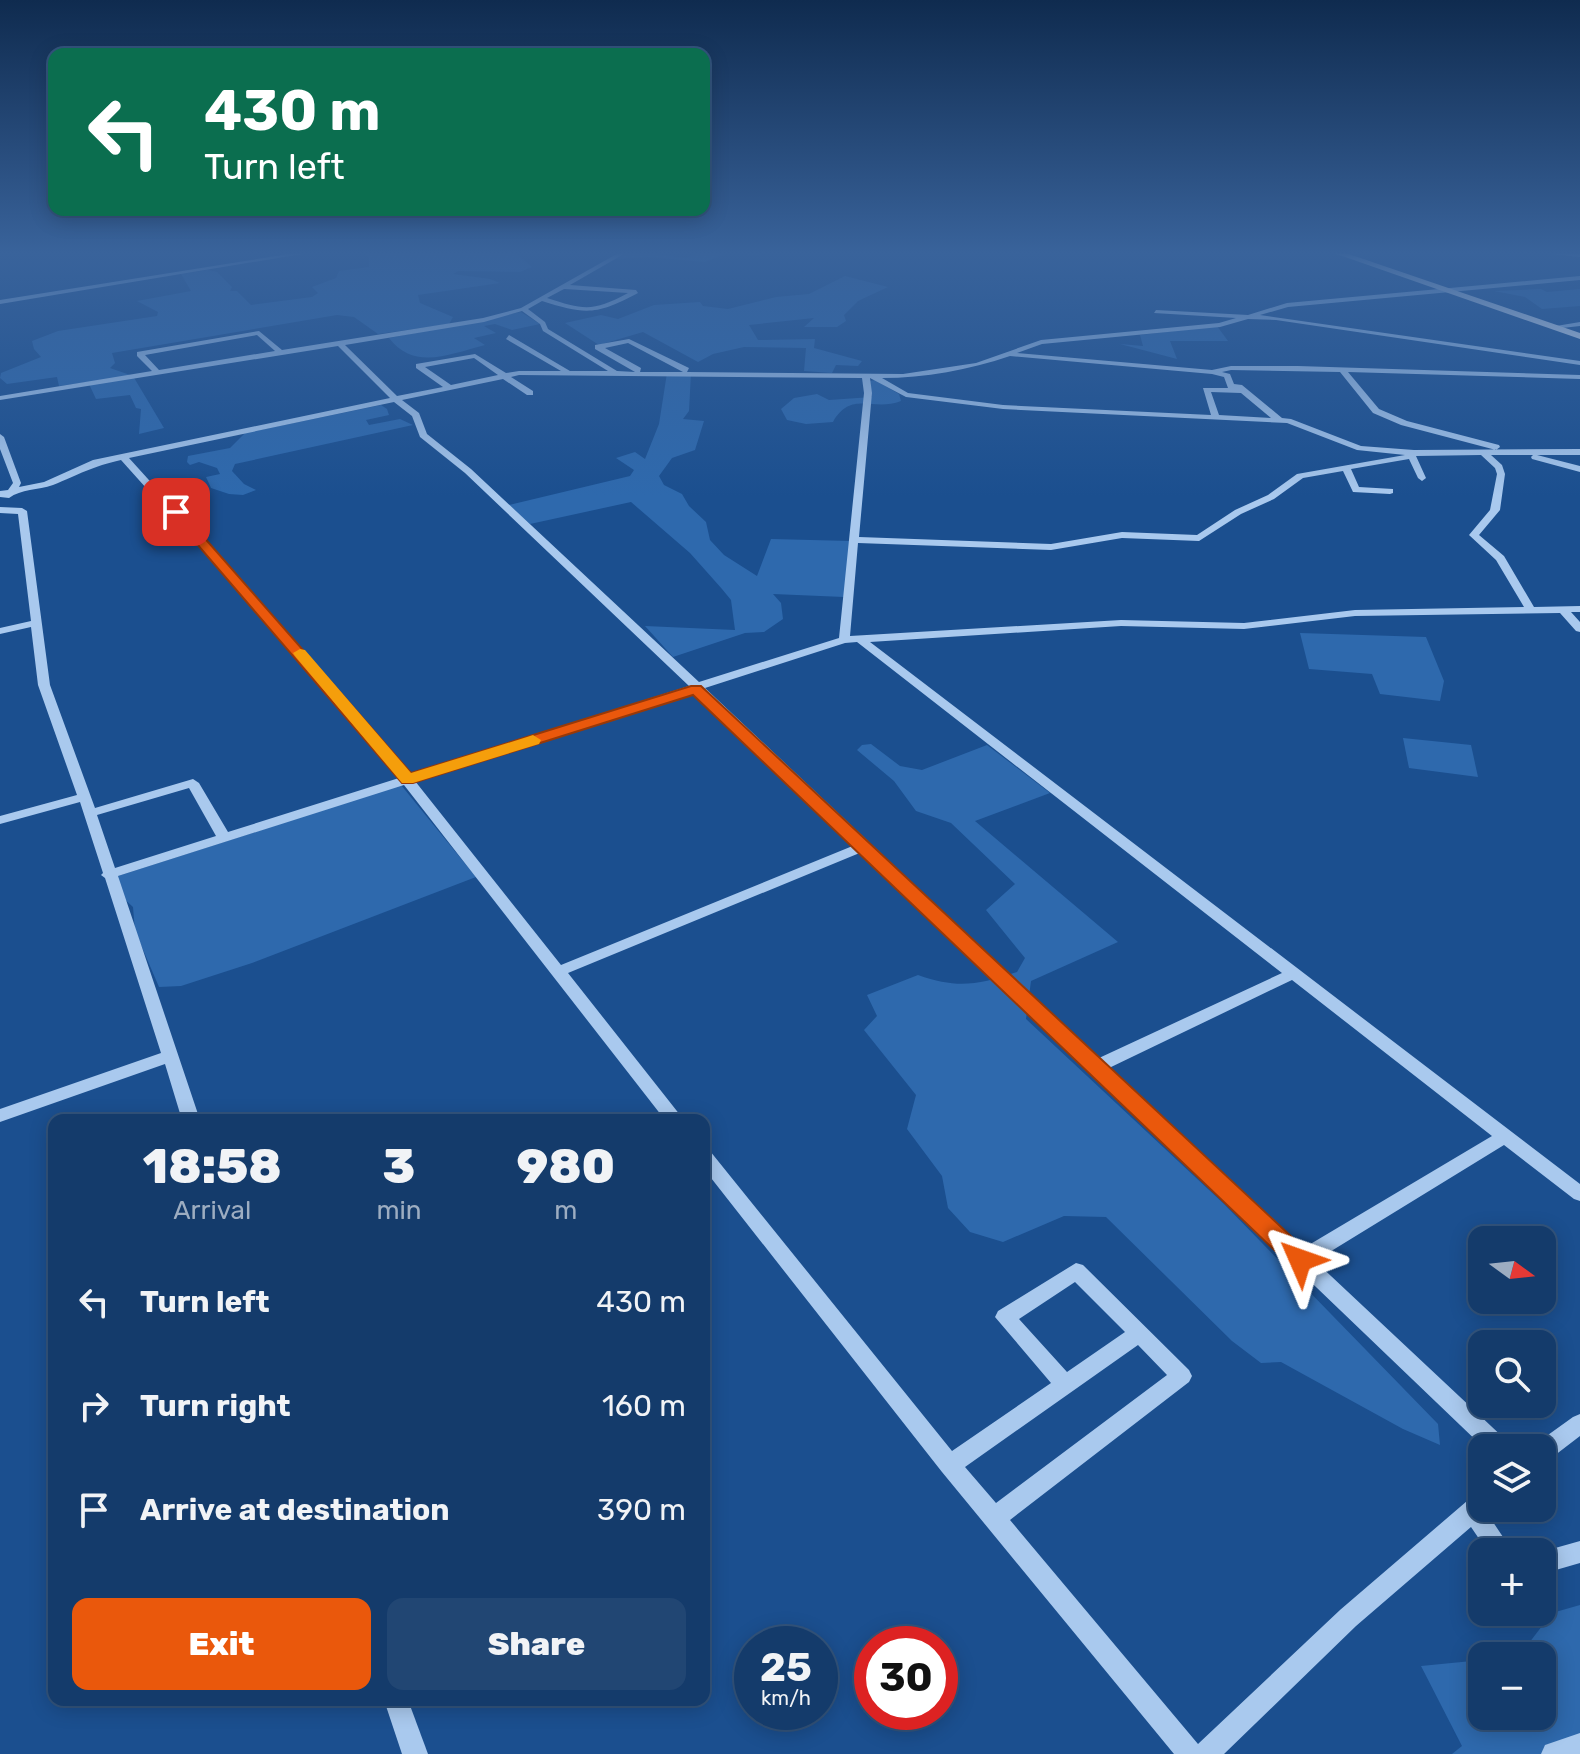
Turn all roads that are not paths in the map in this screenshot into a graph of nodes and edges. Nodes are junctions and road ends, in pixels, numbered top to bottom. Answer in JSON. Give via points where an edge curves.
{"nodes":[{"id":1,"x":403,"y":333,"type":"edge"},
{"id":2,"x":550,"y":333,"type":"edge"},
{"id":3,"x":1137,"y":333,"type":"edge"},
{"id":4,"x":1371,"y":333,"type":"edge"},
{"id":5,"x":509,"y":337,"type":"dead end"},
{"id":6,"x":339,"y":343,"type":"junction"},
{"id":7,"x":198,"y":344,"type":"junction"},
{"id":8,"x":280,"y":352,"type":"junction"},
{"id":9,"x":1005,"y":354,"type":"junction"},
{"id":10,"x":218,"y":362,"type":"junction"},
{"id":11,"x":1580,"y":363,"type":"edge"},
{"id":12,"x":1342,"y":369,"type":"junction"},
{"id":13,"x":156,"y":371,"type":"junction"},
{"id":14,"x":566,"y":372,"type":"junction"},
{"id":15,"x":614,"y":372,"type":"junction"},
{"id":16,"x":642,"y":372,"type":"junction"},
{"id":17,"x":690,"y":372,"type":"junction"},
{"id":18,"x":1212,"y":372,"type":"junction"},
{"id":19,"x":506,"y":376,"type":"junction"},
{"id":20,"x":1580,"y":377,"type":"edge"},
{"id":21,"x":870,"y":378,"type":"junction"},
{"id":22,"x":449,"y":387,"type":"junction"},
{"id":23,"x":1243,"y":391,"type":"junction"},
{"id":24,"x":530,"y":393,"type":"dead end"},
{"id":25,"x":0,"y":398,"type":"edge"},
{"id":26,"x":395,"y":399,"type":"junction"},
{"id":27,"x":1216,"y":418,"type":"junction"},
{"id":28,"x":1279,"y":420,"type":"junction"},
{"id":29,"x":0,"y":437,"type":"edge"},
{"id":30,"x":1483,"y":452,"type":"junction"},
{"id":31,"x":1512,"y":452,"type":"junction"},
{"id":32,"x":1580,"y":452,"type":"edge"},
{"id":33,"x":1413,"y":454,"type":"junction"},
{"id":34,"x":122,"y":456,"type":"junction"},
{"id":35,"x":1346,"y":467,"type":"junction"},
{"id":36,"x":1580,"y":469,"type":"edge"},
{"id":37,"x":1422,"y":478,"type":"dead end"},
{"id":38,"x":12,"y":491,"type":"junction"},
{"id":39,"x":1390,"y":491,"type":"dead end"},
{"id":40,"x":0,"y":494,"type":"edge"},
{"id":41,"x":0,"y":507,"type":"edge"},
{"id":42,"x":853,"y":540,"type":"junction"},
{"id":43,"x":1580,"y":609,"type":"edge"},
{"id":44,"x":1531,"y":610,"type":"junction"},
{"id":45,"x":1563,"y":610,"type":"junction"},
{"id":46,"x":36,"y":623,"type":"junction"},
{"id":47,"x":1580,"y":629,"type":"edge"},
{"id":48,"x":0,"y":631,"type":"edge"},
{"id":49,"x":851,"y":639,"type":"junction"},
{"id":50,"x":696,"y":689,"type":"junction"},
{"id":51,"x":407,"y":780,"type":"junction"},
{"id":52,"x":83,"y":797,"type":"junction"},
{"id":53,"x":90,"y":813,"type":"junction"},
{"id":54,"x":0,"y":820,"type":"edge"},
{"id":55,"x":224,"y":838,"type":"junction"},
{"id":56,"x":864,"y":846,"type":"junction"},
{"id":57,"x":108,"y":875,"type":"junction"},
{"id":58,"x":557,"y":972,"type":"junction"},
{"id":59,"x":1294,"y":973,"type":"junction"},
{"id":60,"x":168,"y":1057,"type":"junction"},
{"id":61,"x":1096,"y":1067,"type":"junction"},
{"id":62,"x":189,"y":1114,"type":"edge"},
{"id":63,"x":670,"y":1114,"type":"edge"},
{"id":64,"x":0,"y":1116,"type":"edge"},
{"id":65,"x":1506,"y":1136,"type":"junction"},
{"id":66,"x":710,"y":1164,"type":"edge"},
{"id":67,"x":1580,"y":1194,"type":"edge"},
{"id":68,"x":1300,"y":1260,"type":"junction"},
{"id":69,"x":1139,"y":1333,"type":"junction"},
{"id":70,"x":1065,"y":1384,"type":"junction"},
{"id":71,"x":1580,"y":1424,"type":"edge"},
{"id":72,"x":1484,"y":1434,"type":"edge"},
{"id":73,"x":1556,"y":1442,"type":"edge"},
{"id":74,"x":950,"y":1465,"type":"junction"},
{"id":75,"x":1468,"y":1516,"type":"edge"},
{"id":76,"x":994,"y":1518,"type":"junction"},
{"id":77,"x":1580,"y":1552,"type":"edge"},
{"id":78,"x":1556,"y":1559,"type":"edge"},
{"id":79,"x":398,"y":1706,"type":"edge"},
{"id":80,"x":1580,"y":1746,"type":"edge"},
{"id":81,"x":415,"y":1754,"type":"edge"},
{"id":82,"x":1190,"y":1754,"type":"edge"},
{"id":83,"x":1206,"y":1754,"type":"edge"},
{"id":84,"x":1554,"y":1754,"type":"edge"}],
"edges":[{"from":1,"to":6,"type":"street"},
{"from":2,"to":15,"type":"street"},
{"from":3,"to":9,"type":"street","via":[[1041,342]]},
{"from":4,"to":11,"type":"street"},
{"from":5,"to":14,"type":"street"},
{"from":6,"to":8,"type":"street"},
{"from":6,"to":26,"type":"street"},
{"from":7,"to":8,"type":"street","via":[[259,333]]},
{"from":7,"to":10,"type":"street"},
{"from":7,"to":13,"type":"street","via":[[140,354]]},
{"from":8,"to":10,"type":"street"},
{"from":9,"to":18,"type":"street"},
{"from":9,"to":21,"type":"street","via":[[964,369]]},
{"from":10,"to":13,"type":"street"},
{"from":12,"to":18,"type":"street"},
{"from":12,"to":20,"type":"street"},
{"from":12,"to":31,"type":"street","via":[[1376,411]]},
{"from":13,"to":25,"type":"street"},
{"from":14,"to":15,"type":"street"},
{"from":14,"to":19,"type":"street"},
{"from":15,"to":16,"type":"street"},
{"from":16,"to":17,"type":"street"},
{"from":16,"to":17,"type":"street","via":[[598,347],[629,341]]},
{"from":17,"to":21,"type":"street"},
{"from":18,"to":23,"type":"street","via":[[1227,376],[1231,386]]},
{"from":19,"to":22,"type":"street"},
{"from":19,"to":22,"type":"street","via":[[475,356],[416,364]]},
{"from":19,"to":24,"type":"street"},
{"from":21,"to":27,"type":"street","via":[[906,395],[982,404]]},
{"from":21,"to":42,"type":"street"},
{"from":22,"to":26,"type":"street"},
{"from":23,"to":27,"type":"street","via":[[1206,390]]},
{"from":23,"to":28,"type":"street"},
{"from":26,"to":34,"type":"street"},
{"from":26,"to":50,"type":"street","via":[[416,415],[423,435],[468,471]]},
{"from":27,"to":28,"type":"street"},
{"from":28,"to":33,"type":"street","via":[[1349,445]]},
{"from":29,"to":38,"type":"street","via":[[15,474]]},
{"from":30,"to":31,"type":"street"},
{"from":30,"to":33,"type":"street"},
{"from":30,"to":44,"type":"street","via":[[1501,474],[1495,510],[1474,535],[1500,558]]},
{"from":31,"to":32,"type":"street"},
{"from":31,"to":36,"type":"street"},
{"from":33,"to":35,"type":"street"},
{"from":33,"to":37,"type":"street"},
{"from":34,"to":38,"type":"street"},
{"from":34,"to":51,"type":"street"},
{"from":35,"to":39,"type":"street","via":[[1356,490]]},
{"from":35,"to":42,"type":"street","via":[[1300,476],[1199,538],[1122,535],[1051,547]]},
{"from":38,"to":40,"type":"street"},
{"from":38,"to":41,"type":"street"},
{"from":41,"to":46,"type":"street","via":[[22,511]]},
{"from":42,"to":49,"type":"street"},
{"from":43,"to":45,"type":"street"},
{"from":44,"to":45,"type":"street"},
{"from":44,"to":49,"type":"street","via":[[1346,613],[1244,626],[1121,623]]},
{"from":45,"to":47,"type":"street"},
{"from":46,"to":48,"type":"street"},
{"from":46,"to":52,"type":"street","via":[[44,685]]},
{"from":49,"to":50,"type":"street"},
{"from":49,"to":59,"type":"street"},
{"from":50,"to":51,"type":"street"},
{"from":50,"to":56,"type":"street"},
{"from":51,"to":55,"type":"street"},
{"from":51,"to":58,"type":"street"},
{"from":52,"to":53,"type":"street"},
{"from":52,"to":54,"type":"street"},
{"from":53,"to":55,"type":"street","via":[[193,783]]},
{"from":53,"to":57,"type":"street"},
{"from":55,"to":57,"type":"street"},
{"from":56,"to":58,"type":"street"},
{"from":56,"to":61,"type":"street"},
{"from":57,"to":60,"type":"street"},
{"from":58,"to":63,"type":"street"},
{"from":59,"to":61,"type":"street"},
{"from":59,"to":65,"type":"street"},
{"from":60,"to":62,"type":"street"},
{"from":60,"to":64,"type":"street"},
{"from":61,"to":68,"type":"street"},
{"from":65,"to":67,"type":"street"},
{"from":65,"to":68,"type":"street"},
{"from":66,"to":74,"type":"street"},
{"from":68,"to":72,"type":"street"},
{"from":69,"to":70,"type":"street"},
{"from":69,"to":70,"type":"street","via":[[1076,1271],[1005,1317]]},
{"from":69,"to":76,"type":"street","via":[[1182,1376]]},
{"from":70,"to":74,"type":"street"},
{"from":71,"to":73,"type":"street"},
{"from":74,"to":76,"type":"street"},
{"from":75,"to":83,"type":"street","via":[[1348,1618]]},
{"from":76,"to":82,"type":"street"},
{"from":77,"to":78,"type":"street"},
{"from":79,"to":81,"type":"street"},
{"from":80,"to":84,"type":"street"}]}
